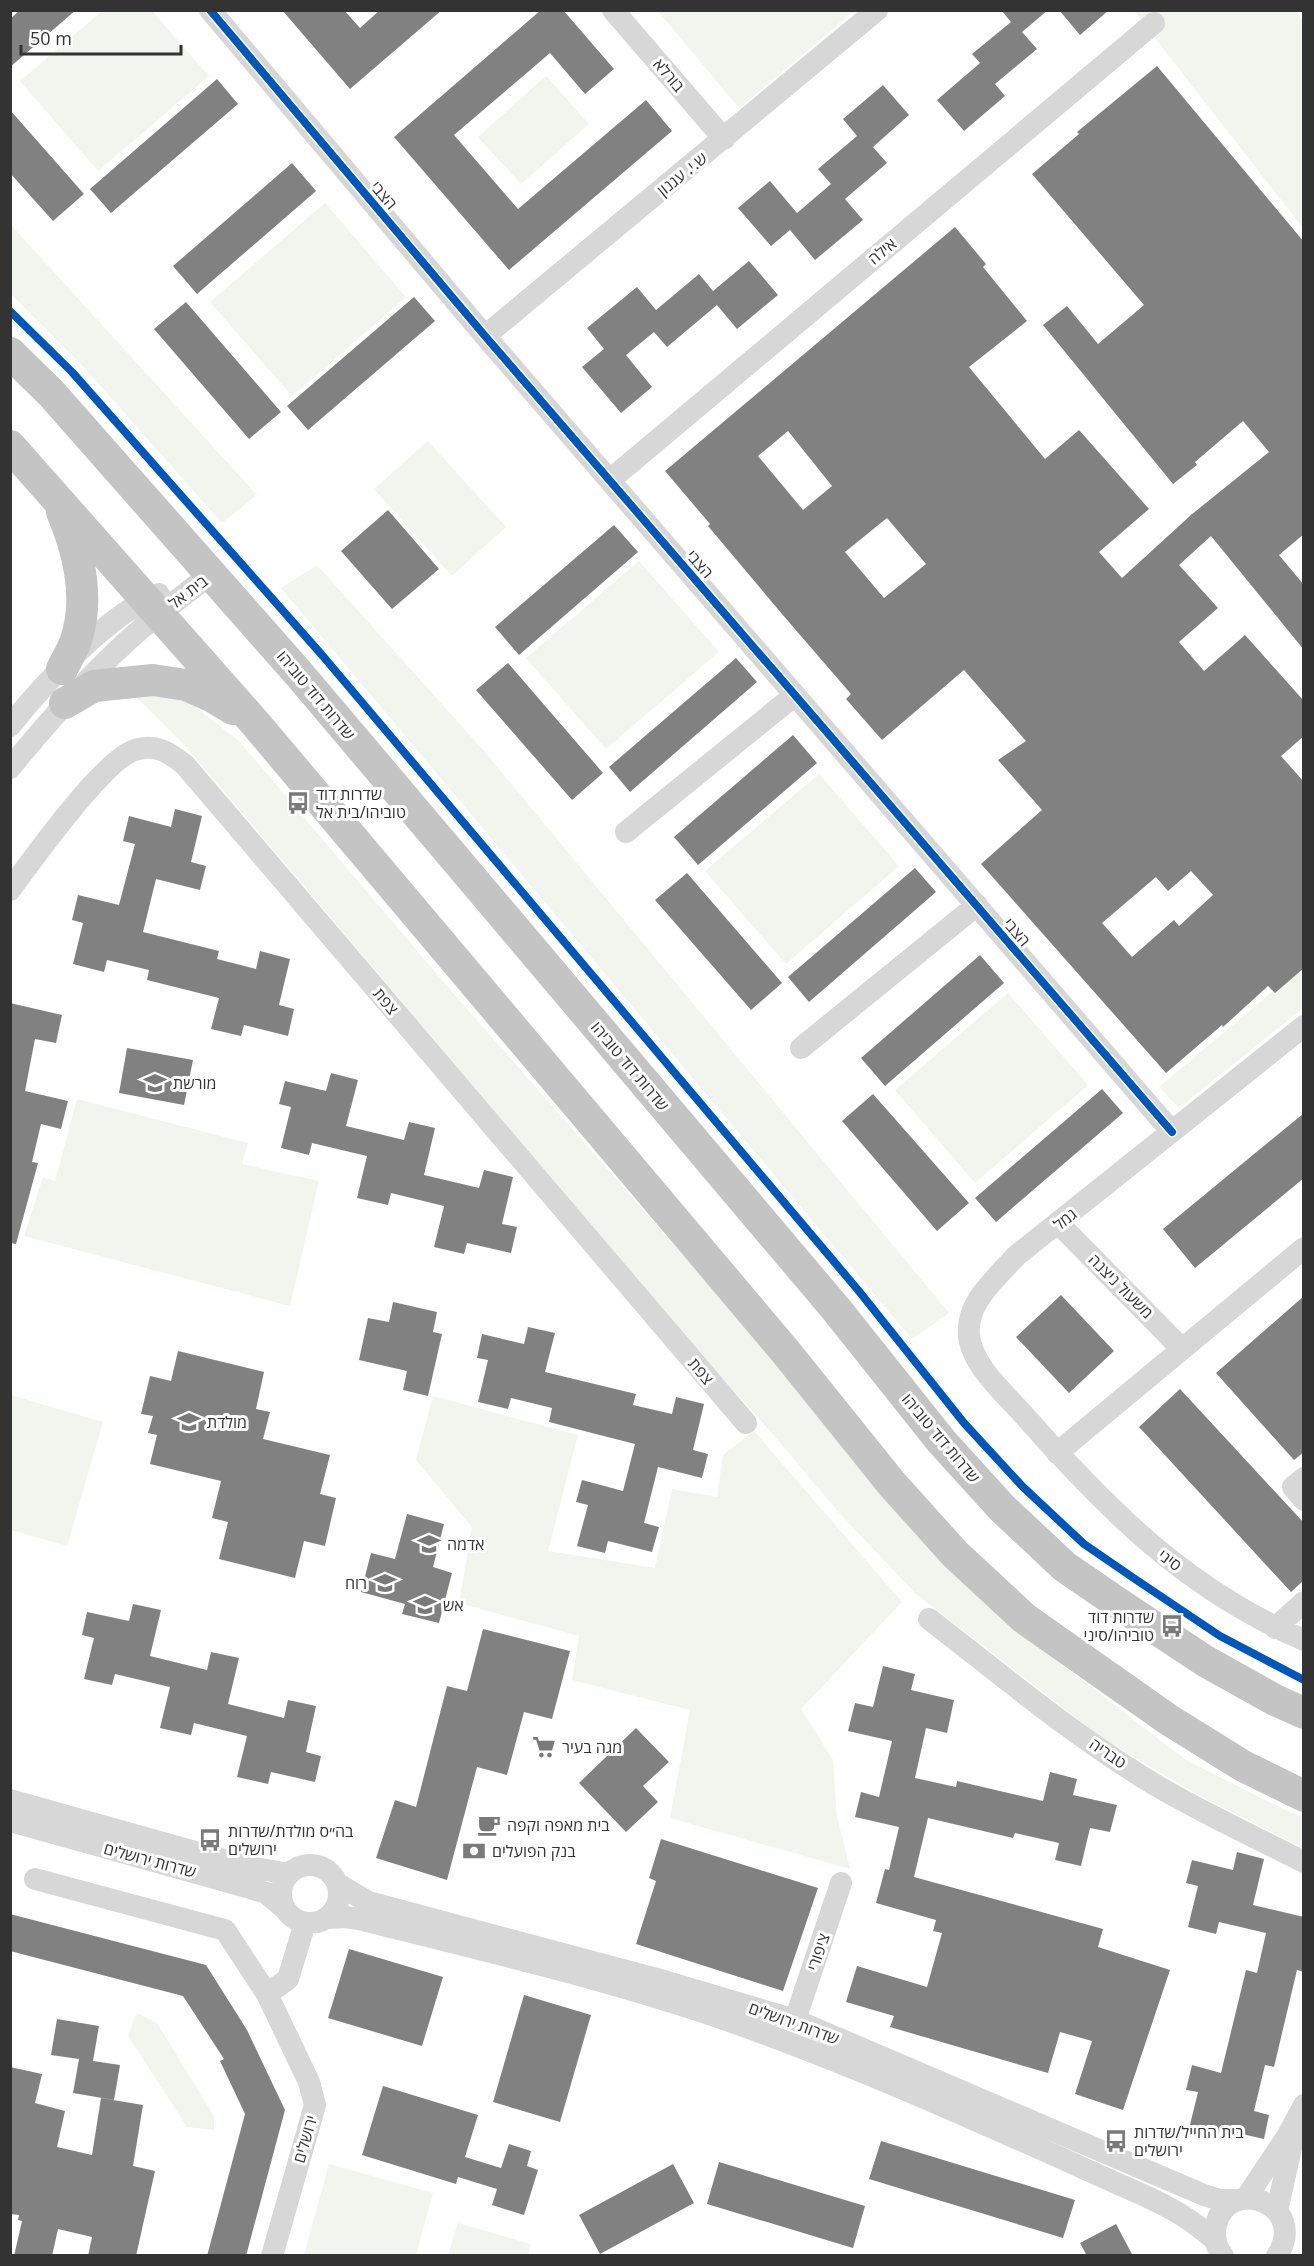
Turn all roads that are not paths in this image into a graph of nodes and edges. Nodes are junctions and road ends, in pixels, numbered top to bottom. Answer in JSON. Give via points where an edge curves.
{"nodes":[{"id":1,"x":210,"y":10,"type":"edge"},
{"id":2,"x":613,"y":10,"type":"edge"},
{"id":3,"x":877,"y":10,"type":"edge"},
{"id":4,"x":1154,"y":23,"type":"dead end"},
{"id":5,"x":724,"y":139,"type":"junction"},
{"id":6,"x":485,"y":336,"type":"junction"},
{"id":7,"x":10,"y":353,"type":"edge"},
{"id":8,"x":10,"y":446,"type":"edge"},
{"id":9,"x":610,"y":480,"type":"junction"},
{"id":10,"x":54,"y":495,"type":"junction"},
{"id":11,"x":212,"y":574,"type":"junction"},
{"id":12,"x":153,"y":606,"type":"junction"},
{"id":13,"x":62,"y":669,"type":"junction"},
{"id":14,"x":795,"y":695,"type":"junction"},
{"id":15,"x":65,"y":704,"type":"junction"},
{"id":16,"x":255,"y":723,"type":"junction"},
{"id":17,"x":10,"y":726,"type":"edge"},
{"id":18,"x":10,"y":768,"type":"edge"},
{"id":19,"x":626,"y":832,"type":"dead end"},
{"id":20,"x":10,"y":890,"type":"edge"},
{"id":21,"x":977,"y":905,"type":"junction"},
{"id":22,"x":1304,"y":1026,"type":"edge"},
{"id":23,"x":801,"y":1048,"type":"dead end"},
{"id":24,"x":1172,"y":1132,"type":"junction"},
{"id":25,"x":1059,"y":1224,"type":"junction"},
{"id":26,"x":1304,"y":1248,"type":"edge"},
{"id":27,"x":1182,"y":1348,"type":"junction"},
{"id":28,"x":746,"y":1423,"type":"dead end"},
{"id":29,"x":1057,"y":1453,"type":"junction"},
{"id":30,"x":1304,"y":1478,"type":"edge"},
{"id":31,"x":1304,"y":1500,"type":"edge"},
{"id":32,"x":1304,"y":1602,"type":"edge"},
{"id":33,"x":928,"y":1619,"type":"dead end"},
{"id":34,"x":1275,"y":1628,"type":"junction"},
{"id":35,"x":1304,"y":1640,"type":"edge"},
{"id":36,"x":1304,"y":1713,"type":"edge"},
{"id":37,"x":1304,"y":1796,"type":"edge"},
{"id":38,"x":10,"y":1800,"type":"edge"},
{"id":39,"x":10,"y":1821,"type":"edge"},
{"id":40,"x":1304,"y":1862,"type":"edge"},
{"id":41,"x":289,"y":1874,"type":"junction"},
{"id":42,"x":35,"y":1879,"type":"dead end"},
{"id":43,"x":841,"y":1883,"type":"dead end"},
{"id":44,"x":338,"y":1884,"type":"junction"},
{"id":45,"x":284,"y":1908,"type":"junction"},
{"id":46,"x":328,"y":1918,"type":"junction"},
{"id":47,"x":305,"y":1923,"type":"junction"},
{"id":48,"x":267,"y":1994,"type":"junction"},
{"id":49,"x":795,"y":2020,"type":"junction"},
{"id":50,"x":1301,"y":2110,"type":"edge"},
{"id":51,"x":1242,"y":2199,"type":"junction"},
{"id":52,"x":1279,"y":2215,"type":"junction"},
{"id":53,"x":1304,"y":2233,"type":"edge"},
{"id":54,"x":1219,"y":2251,"type":"edge"},
{"id":55,"x":272,"y":2256,"type":"edge"},
{"id":56,"x":1277,"y":2256,"type":"edge"}],
"edges":[{"from":1,"to":6,"type":"street","name":"הצבי"},
{"from":2,"to":5,"type":"street","name":"בורלא"},
{"from":3,"to":5,"type":"street","name":"ש.י. עגנון"},
{"from":4,"to":9,"type":"street","name":"אילה"},
{"from":5,"to":6,"type":"street","name":"ש.י. עגנון"},
{"from":6,"to":9,"type":"street","name":"הצבי"},
{"from":7,"to":11,"type":"highway","name":"שדרות דוד טוביהו","via":[[51,393]]},
{"from":8,"to":10,"type":"highway"},
{"from":9,"to":14,"type":"street","name":"הצבי"},
{"from":10,"to":12,"type":"highway"},
{"from":10,"to":13,"type":"highway","via":[[74,538],[83,600],[75,641]]},
{"from":11,"to":12,"type":"street","name":"בית אל"},
{"from":11,"to":36,"type":"highway","name":"שדרות דוד טוביהו","via":[[836,1309],[942,1442],[1002,1508],[1065,1567],[1119,1604],[1205,1661]]},
{"from":12,"to":13,"type":"street","name":"בית אל","via":[[102,630]]},
{"from":12,"to":15,"type":"street","name":"בית אל","via":[[132,637]]},
{"from":12,"to":16,"type":"highway"},
{"from":13,"to":17,"type":"street","name":"בית אל"},
{"from":14,"to":19,"type":"street"},
{"from":14,"to":21,"type":"street","name":"הצבי"},
{"from":15,"to":16,"type":"highway","via":[[94,686],[153,680],[186,685]]},
{"from":15,"to":18,"type":"street","name":"בית אל"},
{"from":16,"to":37,"type":"highway","via":[[892,1484],[955,1554],[1024,1618],[1169,1720],[1243,1766]]},
{"from":20,"to":28,"type":"street","name":"צפת","via":[[117,759],[135,750],[168,751],[200,782]]},
{"from":21,"to":23,"type":"street"},
{"from":21,"to":24,"type":"street","name":"הצבי"},
{"from":22,"to":24,"type":"street","name":"גמל"},
{"from":24,"to":25,"type":"street","name":"גמל"},
{"from":25,"to":27,"type":"street","name":"משעול ניצנה"},
{"from":25,"to":29,"type":"street","name":"גמל","via":[[1016,1256],[977,1300],[970,1316],[969,1337],[980,1365]]},
{"from":26,"to":27,"type":"street"},
{"from":27,"to":29,"type":"street"},
{"from":29,"to":34,"type":"street","name":"סיני","via":[[1157,1551],[1218,1595]]},
{"from":30,"to":31,"type":"street","via":[[1293,1487]]},
{"from":32,"to":34,"type":"street"},
{"from":33,"to":40,"type":"street","name":"טבריה","via":[[1123,1764]]},
{"from":34,"to":35,"type":"street","name":"סיני"},
{"from":38,"to":41,"type":"street","name":"שדרות ירושלים"},
{"from":39,"to":45,"type":"street","name":"שדרות ירושלים","via":[[266,1893]]},
{"from":41,"to":44,"type":"street","via":[[303,1865],[319,1865]]},
{"from":41,"to":45,"type":"street","via":[[281,1890]]},
{"from":42,"to":48,"type":"street","name":"ירושלים","via":[[225,1930]]},
{"from":43,"to":49,"type":"street","name":"ציפורי"},
{"from":44,"to":46,"type":"street","via":[[339,1902]]},
{"from":44,"to":49,"type":"street","name":"שדרות ירושלים","via":[[368,1902]]},
{"from":45,"to":47,"type":"street"},
{"from":46,"to":47,"type":"street"},
{"from":46,"to":54,"type":"street","name":"שדרות ירושלים","via":[[359,1919],[715,2016],[912,2092],[1177,2210],[1199,2226]]},
{"from":47,"to":48,"type":"street","via":[[288,1979]]},
{"from":48,"to":55,"type":"street","name":"ירושלים","via":[[309,2082],[315,2105]]},
{"from":49,"to":51,"type":"street","name":"שדרות ירושלים","via":[[1204,2195],[1220,2200]]},
{"from":50,"to":51,"type":"street","via":[[1272,2160]]},
{"from":50,"to":52,"type":"street"},
{"from":51,"to":52,"type":"street","name":"שדרות ירושלים","via":[[1262,2200]]},
{"from":51,"to":54,"type":"street","via":[[1229,2205],[1217,2221]]},
{"from":52,"to":53,"type":"street"},
{"from":52,"to":56,"type":"street","via":[[1285,2238]]}]}
